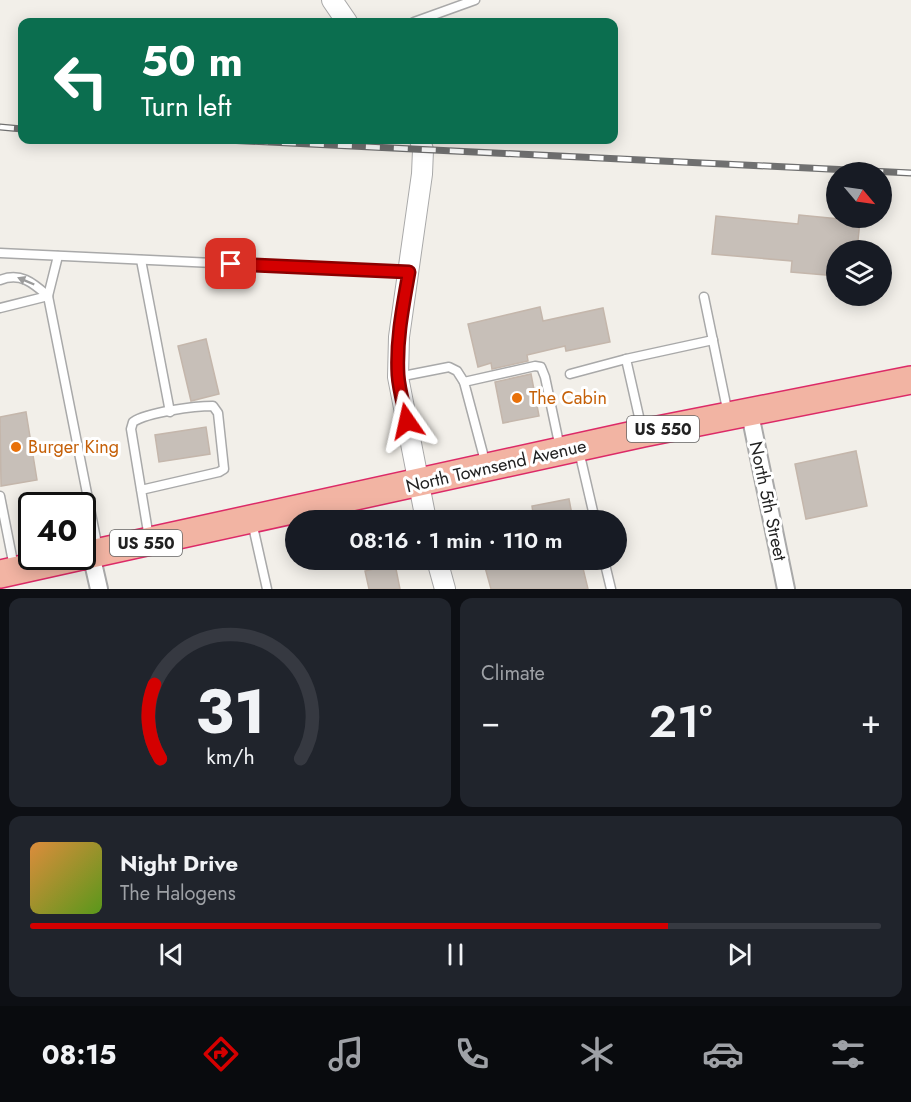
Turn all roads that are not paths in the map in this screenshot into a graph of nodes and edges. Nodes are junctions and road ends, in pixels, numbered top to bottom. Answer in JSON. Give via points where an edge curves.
{"nodes":[{"id":1,"x":332,"y":0,"type":"edge"},
{"id":2,"x":475,"y":0,"type":"edge"},
{"id":3,"x":344,"y":18,"type":"edge"},
{"id":4,"x":425,"y":18,"type":"edge"},
{"id":5,"x":421,"y":144,"type":"edge"},
{"id":6,"x":0,"y":253,"type":"edge"},
{"id":7,"x":58,"y":256,"type":"junction"},
{"id":8,"x":141,"y":260,"type":"junction"},
{"id":9,"x":409,"y":272,"type":"junction"},
{"id":10,"x":0,"y":280,"type":"edge"},
{"id":11,"x":48,"y":296,"type":"junction"},
{"id":12,"x":704,"y":297,"type":"dead end"},
{"id":13,"x":0,"y":308,"type":"edge"},
{"id":14,"x":713,"y":340,"type":"junction"},
{"id":15,"x":627,"y":359,"type":"junction"},
{"id":16,"x":570,"y":374,"type":"dead end"},
{"id":17,"x":398,"y":376,"type":"junction"},
{"id":18,"x":911,"y":380,"type":"edge"},
{"id":19,"x":464,"y":382,"type":"junction"},
{"id":20,"x":170,"y":412,"type":"junction"},
{"id":21,"x":739,"y":415,"type":"junction"},
{"id":22,"x":643,"y":433,"type":"junction"},
{"id":23,"x":569,"y":450,"type":"junction"},
{"id":24,"x":486,"y":468,"type":"junction"},
{"id":25,"x":419,"y":483,"type":"junction"},
{"id":26,"x":141,"y":490,"type":"junction"},
{"id":27,"x":78,"y":492,"type":"edge"},
{"id":28,"x":0,"y":496,"type":"edge"},
{"id":29,"x":424,"y":510,"type":"edge"},
{"id":30,"x":591,"y":510,"type":"edge"},
{"id":31,"x":252,"y":520,"type":"junction"},
{"id":32,"x":150,"y":542,"type":"junction"},
{"id":33,"x":96,"y":553,"type":"edge"},
{"id":34,"x":93,"y":570,"type":"edge"},
{"id":35,"x":440,"y":570,"type":"edge"},
{"id":36,"x":606,"y":570,"type":"edge"},
{"id":37,"x":7,"y":573,"type":"edge"},
{"id":38,"x":99,"y":589,"type":"edge"},
{"id":39,"x":267,"y":589,"type":"edge"},
{"id":40,"x":445,"y":589,"type":"edge"},
{"id":41,"x":611,"y":589,"type":"edge"},
{"id":42,"x":786,"y":589,"type":"edge"}],
"edges":[{"from":1,"to":3,"type":"street"},
{"from":2,"to":4,"type":"lane"},
{"from":5,"to":9,"type":"street","via":[[423,174]]},
{"from":6,"to":7,"type":"lane"},
{"from":7,"to":8,"type":"lane"},
{"from":7,"to":11,"type":"lane"},
{"from":8,"to":9,"type":"lane"},
{"from":8,"to":20,"type":"lane"},
{"from":9,"to":17,"type":"street","via":[[399,337]]},
{"from":11,"to":10,"type":"lane","one_way":true,"via":[[25,278],[9,276]]},
{"from":11,"to":13,"type":"lane"},
{"from":11,"to":27,"type":"lane"},
{"from":12,"to":14,"type":"lane"},
{"from":14,"to":15,"type":"lane"},
{"from":14,"to":21,"type":"lane"},
{"from":15,"to":16,"type":"lane"},
{"from":15,"to":22,"type":"lane"},
{"from":17,"to":19,"type":"lane","via":[[449,367]]},
{"from":17,"to":25,"type":"street"},
{"from":18,"to":21,"type":"highway","name":"North Townsend Avenue","number":"US 550"},
{"from":19,"to":23,"type":"lane","via":[[535,366],[542,368]]},
{"from":19,"to":24,"type":"lane"},
{"from":20,"to":26,"type":"lane","via":[[133,422]]},
{"from":20,"to":26,"type":"lane","via":[[213,406],[218,413],[224,469]]},
{"from":21,"to":22,"type":"highway","name":"North Townsend Avenue","number":"US 550"},
{"from":21,"to":42,"type":"street","name":"North 5th Street"},
{"from":22,"to":23,"type":"highway","name":"North Townsend Avenue","number":"US 550"},
{"from":23,"to":24,"type":"highway","name":"North Townsend Avenue","number":"US 550"},
{"from":23,"to":30,"type":"lane"},
{"from":24,"to":25,"type":"highway","name":"North Townsend Avenue","number":"US 550"},
{"from":25,"to":29,"type":"street"},
{"from":25,"to":31,"type":"highway","name":"North Townsend Avenue","number":"US 550"},
{"from":26,"to":32,"type":"lane"},
{"from":28,"to":37,"type":"lane"},
{"from":31,"to":32,"type":"highway","name":"North Townsend Avenue","number":"US 550"},
{"from":31,"to":39,"type":"lane"},
{"from":32,"to":33,"type":"highway","name":"North Townsend Avenue","number":"US 550"},
{"from":34,"to":38,"type":"street"},
{"from":35,"to":40,"type":"street"},
{"from":36,"to":41,"type":"lane"}]}
